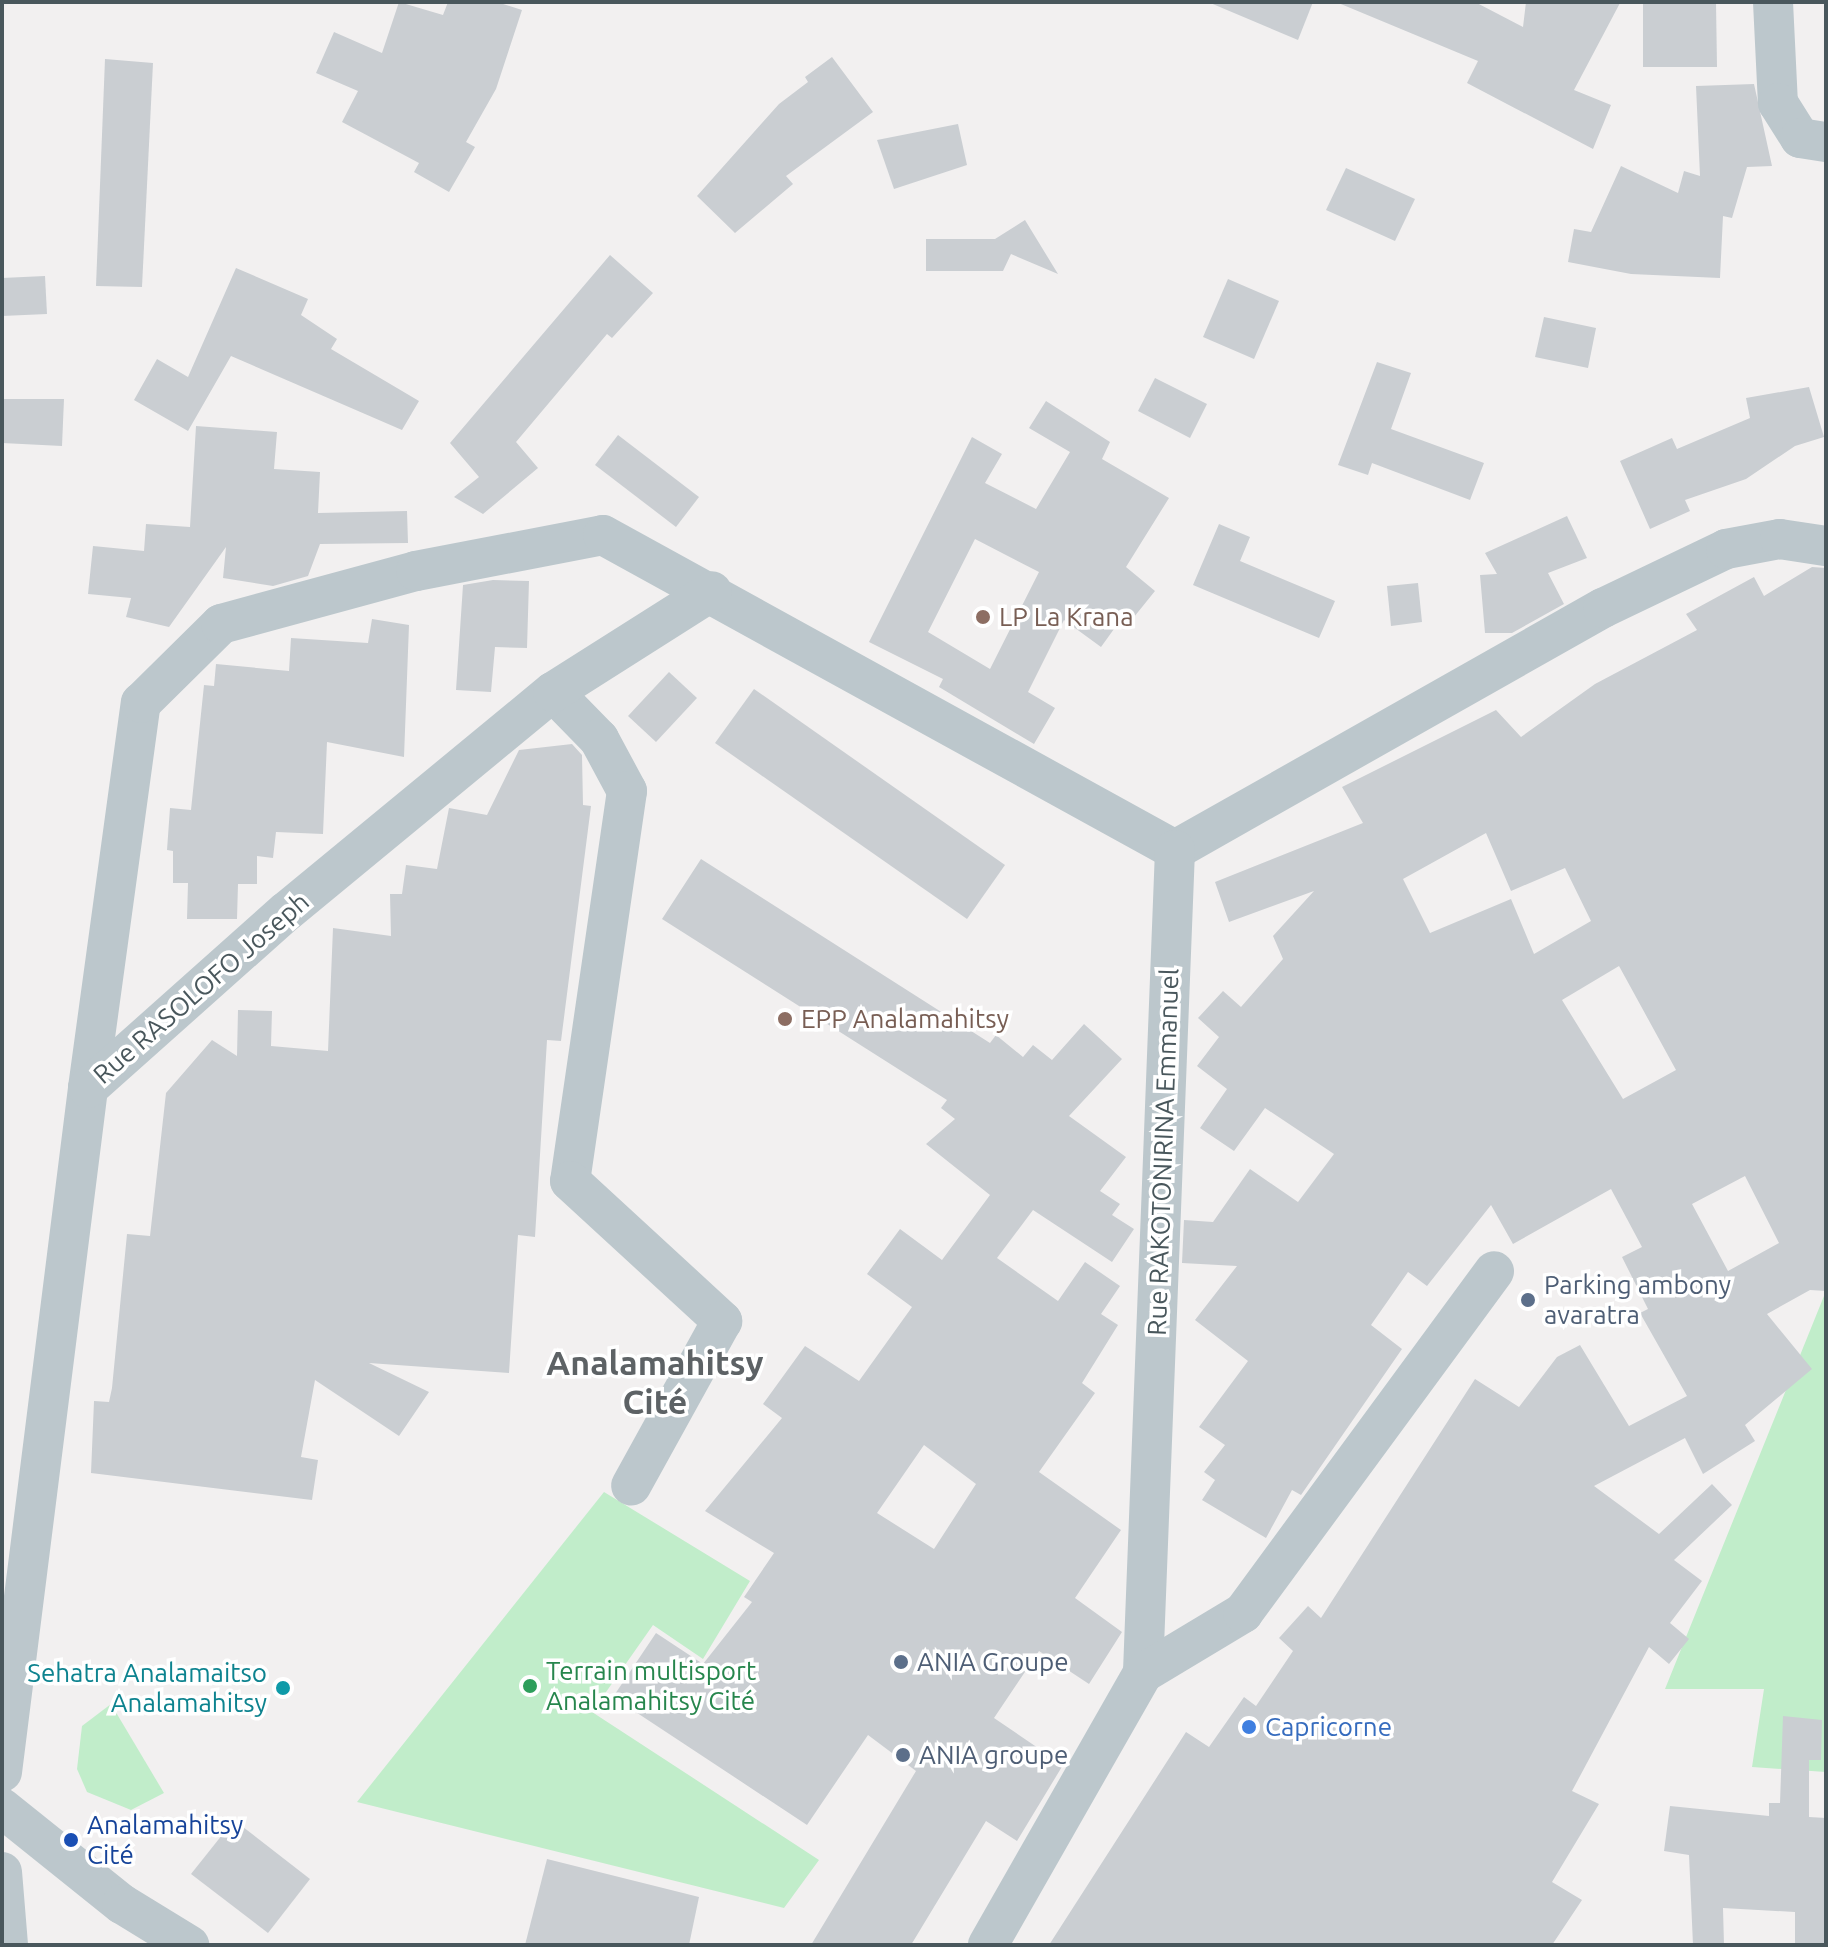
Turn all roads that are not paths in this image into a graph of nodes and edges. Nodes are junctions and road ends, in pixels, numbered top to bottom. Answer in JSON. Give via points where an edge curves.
{"nodes":[{"id":1,"x":1773,"y":2,"type":"edge"},
{"id":2,"x":1817,"y":143,"type":"edge"},
{"id":3,"x":1826,"y":546,"type":"edge"},
{"id":4,"x":712,"y":591,"type":"junction"},
{"id":5,"x":553,"y":692,"type":"junction"},
{"id":6,"x":1175,"y":850,"type":"junction"},
{"id":7,"x":88,"y":1088,"type":"junction"},
{"id":8,"x":1494,"y":1271,"type":"dead end"},
{"id":9,"x":20,"y":1466,"type":"edge"},
{"id":10,"x":631,"y":1486,"type":"dead end"},
{"id":11,"x":1143,"y":1673,"type":"junction"},
{"id":12,"x":2,"y":1772,"type":"edge"},
{"id":13,"x":2,"y":1808,"type":"edge"},
{"id":14,"x":2,"y":1872,"type":"edge"},
{"id":15,"x":8,"y":1945,"type":"edge"},
{"id":16,"x":189,"y":1945,"type":"edge"},
{"id":17,"x":988,"y":1945,"type":"edge"}],
"edges":[{"from":1,"to":2,"type":"street","via":[[1778,103]]},
{"from":3,"to":6,"type":"street","via":[[1780,539],[1726,549],[1590,615]]},
{"from":4,"to":5,"type":"street","name":"Rue RASOLOFO Joseph"},
{"from":4,"to":6,"type":"street"},
{"from":4,"to":7,"type":"street","via":[[603,535],[416,571],[221,624],[141,703]]},
{"from":5,"to":7,"type":"street","name":"Rue RASOLOFO Joseph","via":[[287,911]]},
{"from":5,"to":10,"type":"street","via":[[599,739],[627,791],[570,1181],[722,1321]]},
{"from":6,"to":11,"type":"street","name":"Rue RAKOTONIRINA Emmanuel"},
{"from":7,"to":9,"type":"street","name":"Rue RASOLOFO Joseph"},
{"from":8,"to":11,"type":"street","via":[[1243,1613]]},
{"from":9,"to":12,"type":"street","name":"Rue RASOLOFO Joseph"},
{"from":11,"to":17,"type":"street","name":"Rue RAKOTONIRINA Emmanuel"},
{"from":13,"to":16,"type":"street","via":[[122,1904]]},
{"from":14,"to":15,"type":"street"}]}
